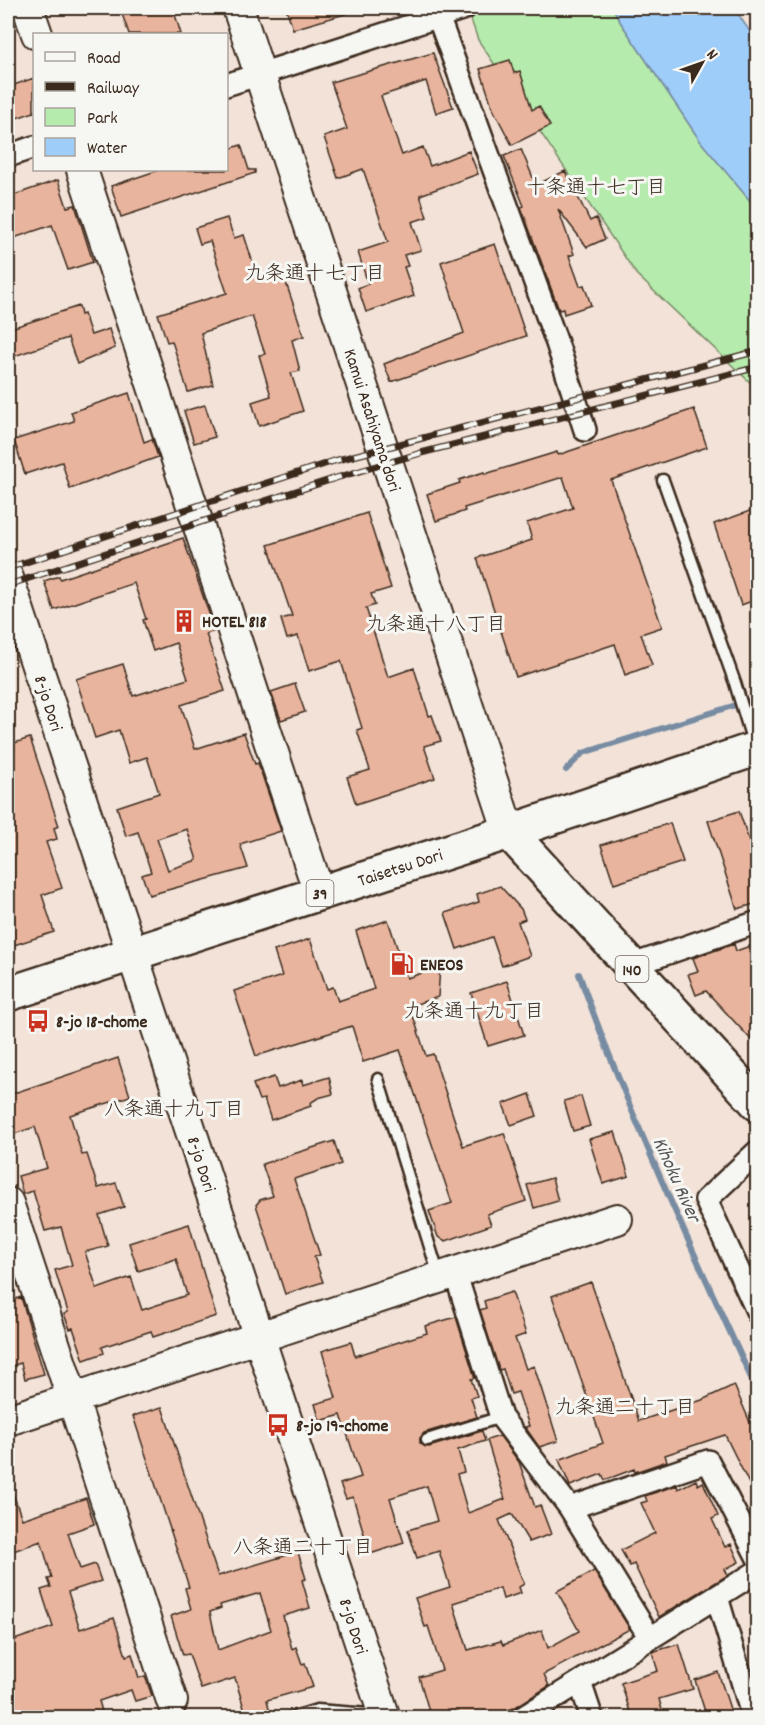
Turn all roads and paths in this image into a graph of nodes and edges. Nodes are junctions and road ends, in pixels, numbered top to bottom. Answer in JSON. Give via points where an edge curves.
{"nodes":[{"id":1,"x":28,"y":8,"type":"edge"},
{"id":2,"x":238,"y":8,"type":"edge"},
{"id":3,"x":465,"y":8,"type":"edge"},
{"id":4,"x":437,"y":12,"type":"edge"},
{"id":5,"x":37,"y":33,"type":"edge"},
{"id":6,"x":260,"y":74,"type":"junction"},
{"id":7,"x":228,"y":84,"type":"edge"},
{"id":8,"x":33,"y":147,"type":"edge"},
{"id":9,"x":8,"y":156,"type":"edge"},
{"id":10,"x":82,"y":171,"type":"edge"},
{"id":11,"x":585,"y":429,"type":"dead end"},
{"id":12,"x":663,"y":480,"type":"dead end"},
{"id":13,"x":8,"y":578,"type":"edge"},
{"id":14,"x":756,"y":749,"type":"edge"},
{"id":15,"x":509,"y":832,"type":"junction"},
{"id":16,"x":319,"y":893,"type":"junction"},
{"id":17,"x":758,"y":922,"type":"edge"},
{"id":18,"x":132,"y":953,"type":"junction"},
{"id":19,"x":630,"y":966,"type":"junction"},
{"id":20,"x":8,"y":994,"type":"edge"},
{"id":21,"x":378,"y":1079,"type":"dead end"},
{"id":22,"x":758,"y":1104,"type":"edge"},
{"id":23,"x":758,"y":1151,"type":"edge"},
{"id":24,"x":8,"y":1203,"type":"edge"},
{"id":25,"x":617,"y":1219,"type":"dead end"},
{"id":26,"x":448,"y":1275,"type":"junction"},
{"id":27,"x":758,"y":1313,"type":"edge"},
{"id":28,"x":259,"y":1336,"type":"junction"},
{"id":29,"x":73,"y":1399,"type":"junction"},
{"id":30,"x":501,"y":1417,"type":"junction"},
{"id":31,"x":8,"y":1420,"type":"edge"},
{"id":32,"x":427,"y":1440,"type":"dead end"},
{"id":33,"x":570,"y":1508,"type":"junction"},
{"id":34,"x":758,"y":1558,"type":"edge"},
{"id":35,"x":758,"y":1571,"type":"edge"},
{"id":36,"x":717,"y":1597,"type":"junction"},
{"id":37,"x":650,"y":1638,"type":"junction"},
{"id":38,"x":580,"y":1682,"type":"junction"},
{"id":39,"x":176,"y":1709,"type":"edge"},
{"id":40,"x":382,"y":1717,"type":"edge"},
{"id":41,"x":291,"y":1718,"type":"edge"},
{"id":42,"x":522,"y":1718,"type":"edge"},
{"id":43,"x":592,"y":1718,"type":"edge"},
{"id":44,"x":753,"y":1718,"type":"edge"}],
"edges":[{"from":1,"to":5,"type":"street"},
{"from":2,"to":6,"type":"street","name":"Kamui Asahiyama dori"},
{"from":3,"to":4,"type":"street"},
{"from":4,"to":6,"type":"street"},
{"from":4,"to":11,"type":"street"},
{"from":6,"to":7,"type":"street"},
{"from":6,"to":15,"type":"street","name":"Kamui Asahiyama dori"},
{"from":8,"to":9,"type":"street"},
{"from":10,"to":16,"type":"street"},
{"from":12,"to":14,"type":"lane"},
{"from":13,"to":18,"type":"street","name":"8-jo Dori"},
{"from":14,"to":15,"type":"main road","name":"Taisetsu Dori","number":"39"},
{"from":15,"to":16,"type":"main road","name":"Taisetsu Dori","number":"39"},
{"from":15,"to":19,"type":"main road","number":"140"},
{"from":16,"to":18,"type":"main road","name":"Taisetsu Dori","number":"39"},
{"from":17,"to":19,"type":"street"},
{"from":18,"to":20,"type":"main road","name":"Taisetsu Dori","number":"39"},
{"from":18,"to":28,"type":"street","name":"8-jo Dori"},
{"from":19,"to":22,"type":"main road","number":"140"},
{"from":21,"to":26,"type":"lane"},
{"from":23,"to":27,"type":"street","via":[[706,1200]]},
{"from":24,"to":29,"type":"street"},
{"from":25,"to":26,"type":"street"},
{"from":26,"to":28,"type":"street"},
{"from":26,"to":30,"type":"street"},
{"from":28,"to":29,"type":"street"},
{"from":28,"to":40,"type":"street","name":"8-jo Dori"},
{"from":29,"to":31,"type":"street"},
{"from":29,"to":39,"type":"street"},
{"from":30,"to":32,"type":"lane"},
{"from":30,"to":33,"type":"street"},
{"from":33,"to":34,"type":"street","via":[[708,1461]]},
{"from":33,"to":37,"type":"street"},
{"from":35,"to":36,"type":"street"},
{"from":36,"to":37,"type":"street"},
{"from":36,"to":44,"type":"street"},
{"from":37,"to":38,"type":"street"},
{"from":38,"to":42,"type":"street"},
{"from":38,"to":43,"type":"street"},
{"from":40,"to":41,"type":"lane","via":[[317,1710]]}]}
